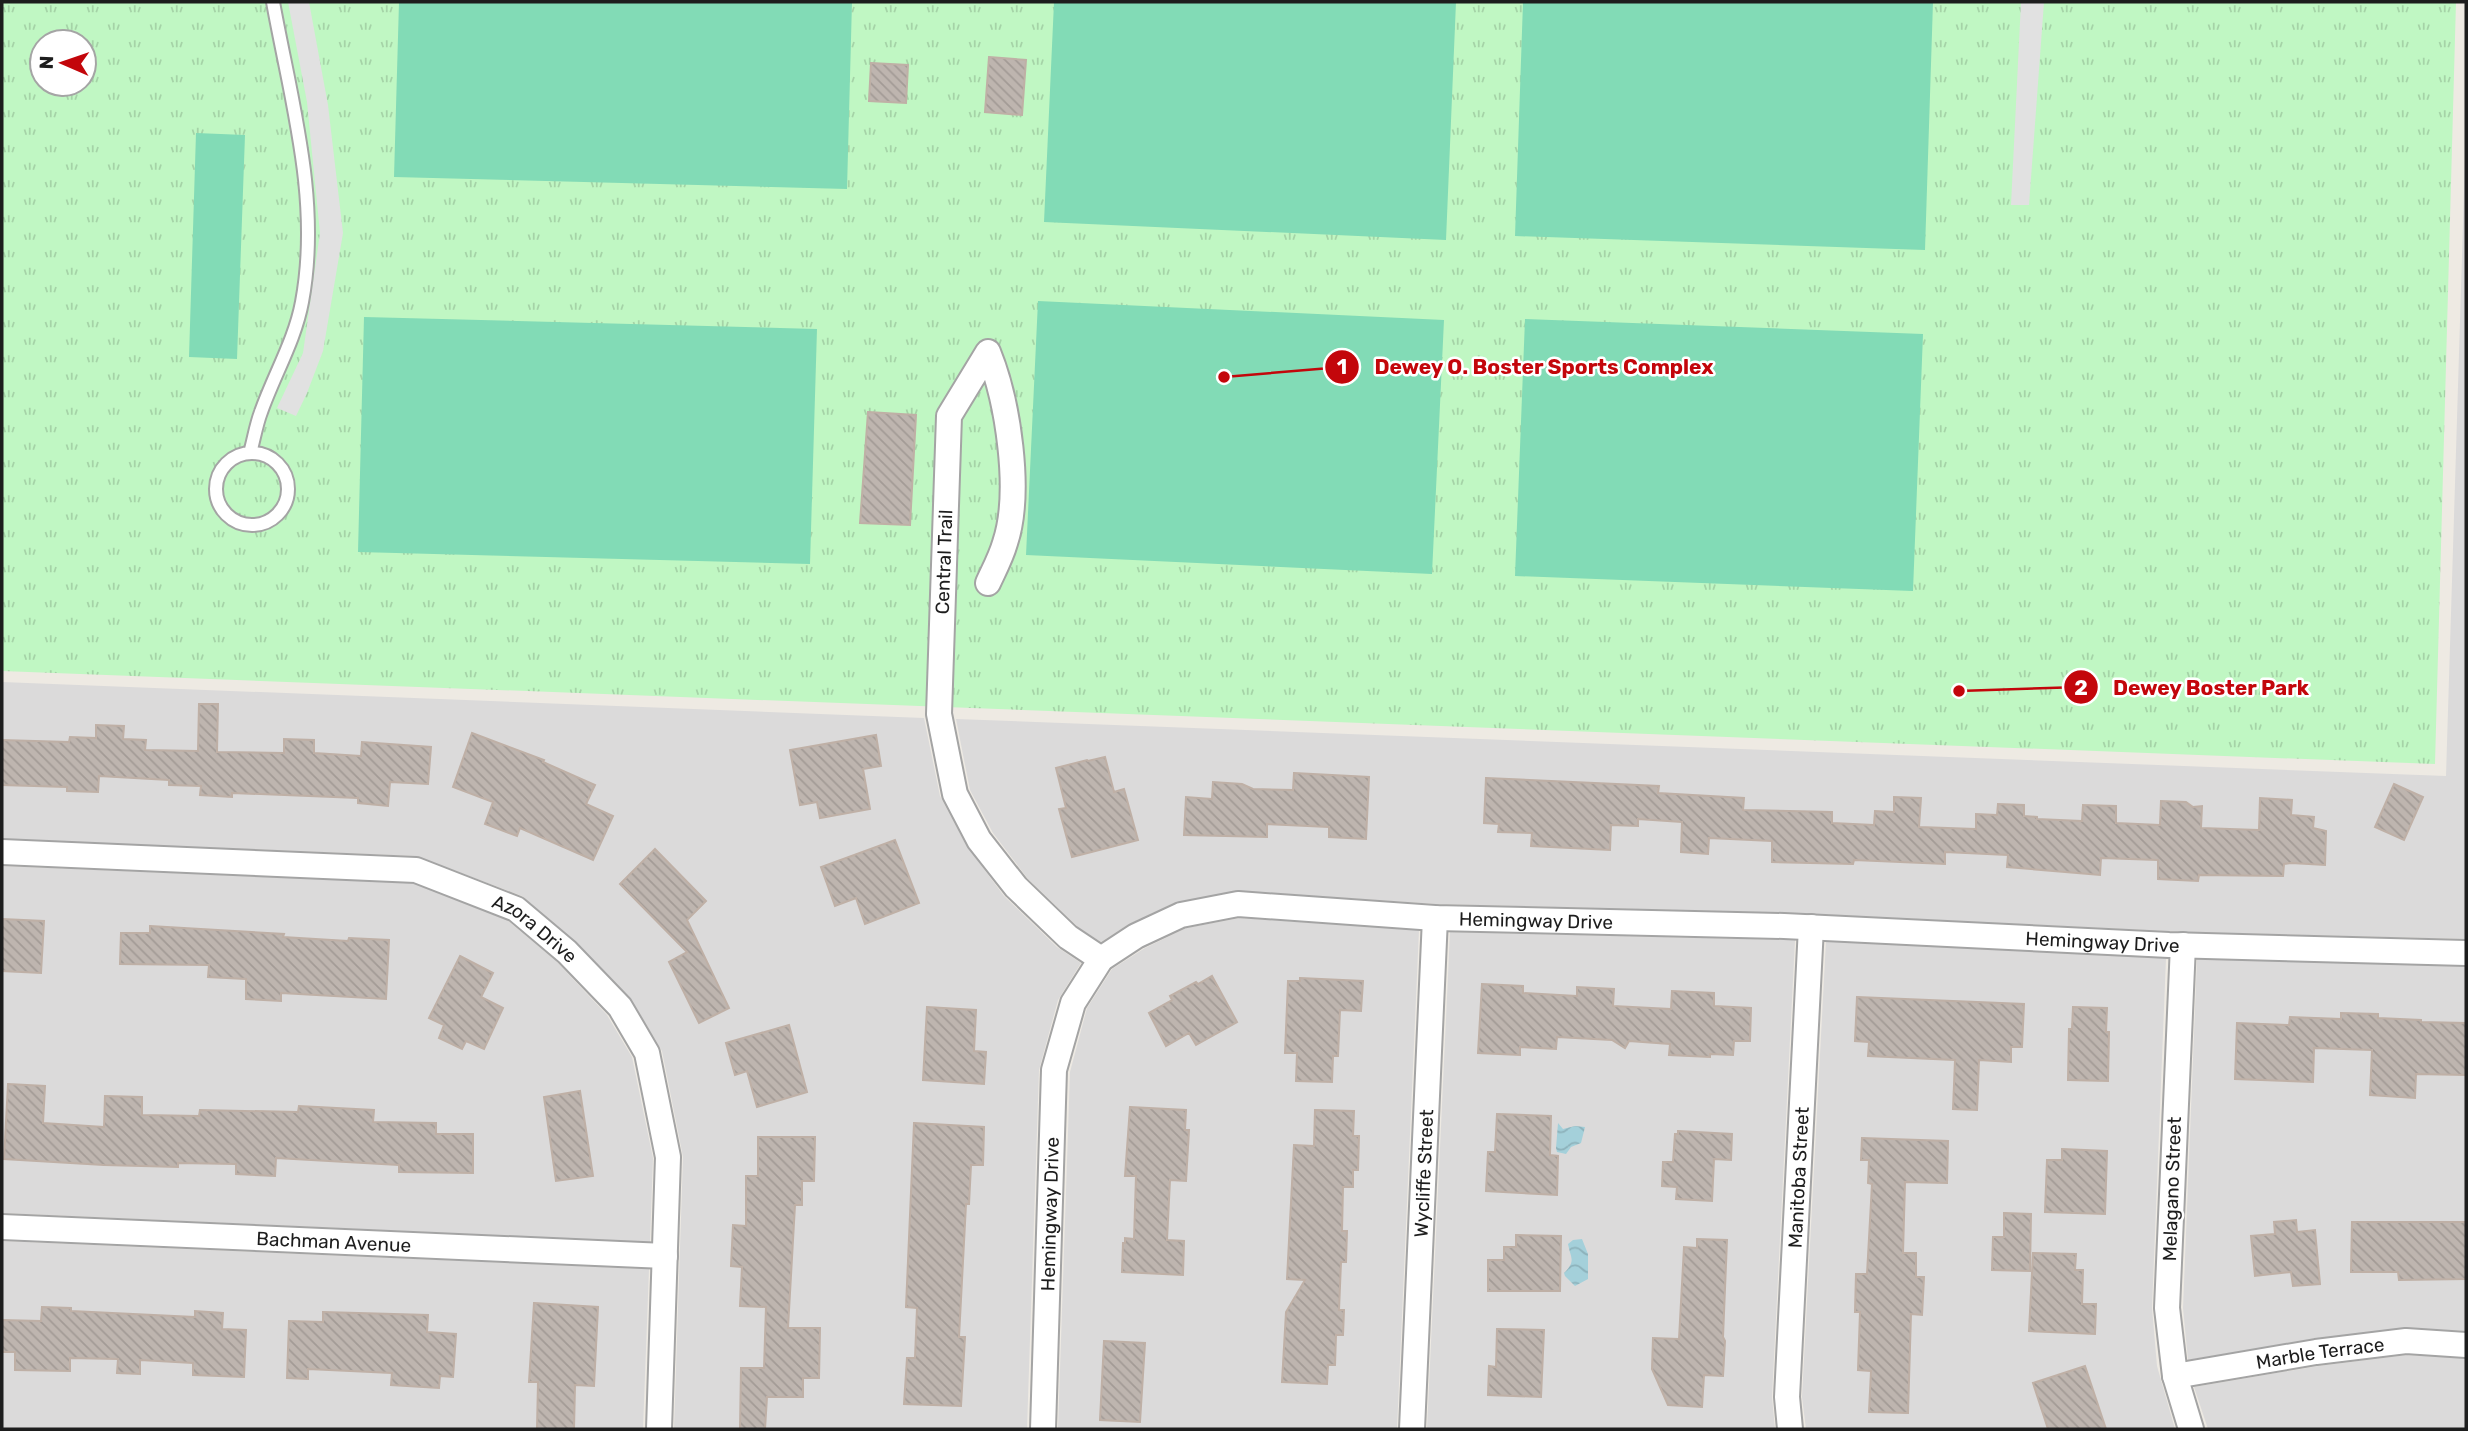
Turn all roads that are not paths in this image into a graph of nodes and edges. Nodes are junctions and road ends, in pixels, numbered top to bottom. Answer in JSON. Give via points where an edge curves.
{"nodes":[{"id":1,"x":273,"y":2,"type":"edge"},
{"id":2,"x":250,"y":453,"type":"junction"},
{"id":3,"x":988,"y":583,"type":"dead end"},
{"id":4,"x":2,"y":852,"type":"edge"},
{"id":5,"x":1435,"y":918,"type":"junction"},
{"id":6,"x":1811,"y":927,"type":"junction"},
{"id":7,"x":2183,"y":945,"type":"junction"},
{"id":8,"x":2466,"y":953,"type":"edge"},
{"id":9,"x":1101,"y":959,"type":"junction"},
{"id":10,"x":2,"y":1227,"type":"edge"},
{"id":11,"x":665,"y":1256,"type":"junction"},
{"id":12,"x":2466,"y":1345,"type":"edge"},
{"id":13,"x":2175,"y":1376,"type":"junction"},
{"id":14,"x":659,"y":1429,"type":"edge"},
{"id":15,"x":1043,"y":1429,"type":"edge"},
{"id":16,"x":1412,"y":1429,"type":"edge"},
{"id":17,"x":1790,"y":1429,"type":"edge"},
{"id":18,"x":2191,"y":1429,"type":"edge"}],
"edges":[{"from":1,"to":2,"type":"lane","via":[[302,153],[309,249],[302,304],[260,413]]},
{"from":2,"to":2,"type":"lane","via":[[231,459],[219,475],[216,495],[224,513],[251,525],[276,516],[288,492],[280,466],[263,454]]},
{"from":3,"to":9,"type":"street","name":"Central Trail","via":[[1006,542],[1013,500],[999,380],[988,352],[949,416],[939,714],[955,794],[979,840],[1016,887],[1068,937]]},
{"from":4,"to":11,"type":"street","name":"Azora Drive","via":[[416,870],[516,909],[567,952],[620,1007],[647,1053],[668,1157]]},
{"from":5,"to":6,"type":"street","name":"Hemingway Drive"},
{"from":5,"to":9,"type":"street","name":"Hemingway Drive","via":[[1238,904],[1181,915]]},
{"from":5,"to":16,"type":"street","name":"Wycliffe Street"},
{"from":6,"to":7,"type":"street","name":"Hemingway Drive"},
{"from":6,"to":17,"type":"street","name":"Manitoba Street","via":[[1787,1384]]},
{"from":7,"to":8,"type":"street","name":"Hemingway Drive"},
{"from":7,"to":13,"type":"street","name":"Melagano Street","via":[[2167,1308]]},
{"from":9,"to":15,"type":"street","name":"Hemingway Drive","via":[[1073,1003],[1054,1070]]},
{"from":10,"to":11,"type":"street","name":"Bachman Avenue"},
{"from":11,"to":14,"type":"street","name":"Azora Drive"},
{"from":12,"to":13,"type":"street","name":"Marble Terrace","via":[[2406,1341]]},
{"from":13,"to":18,"type":"street","name":"Melagano Street"}]}
